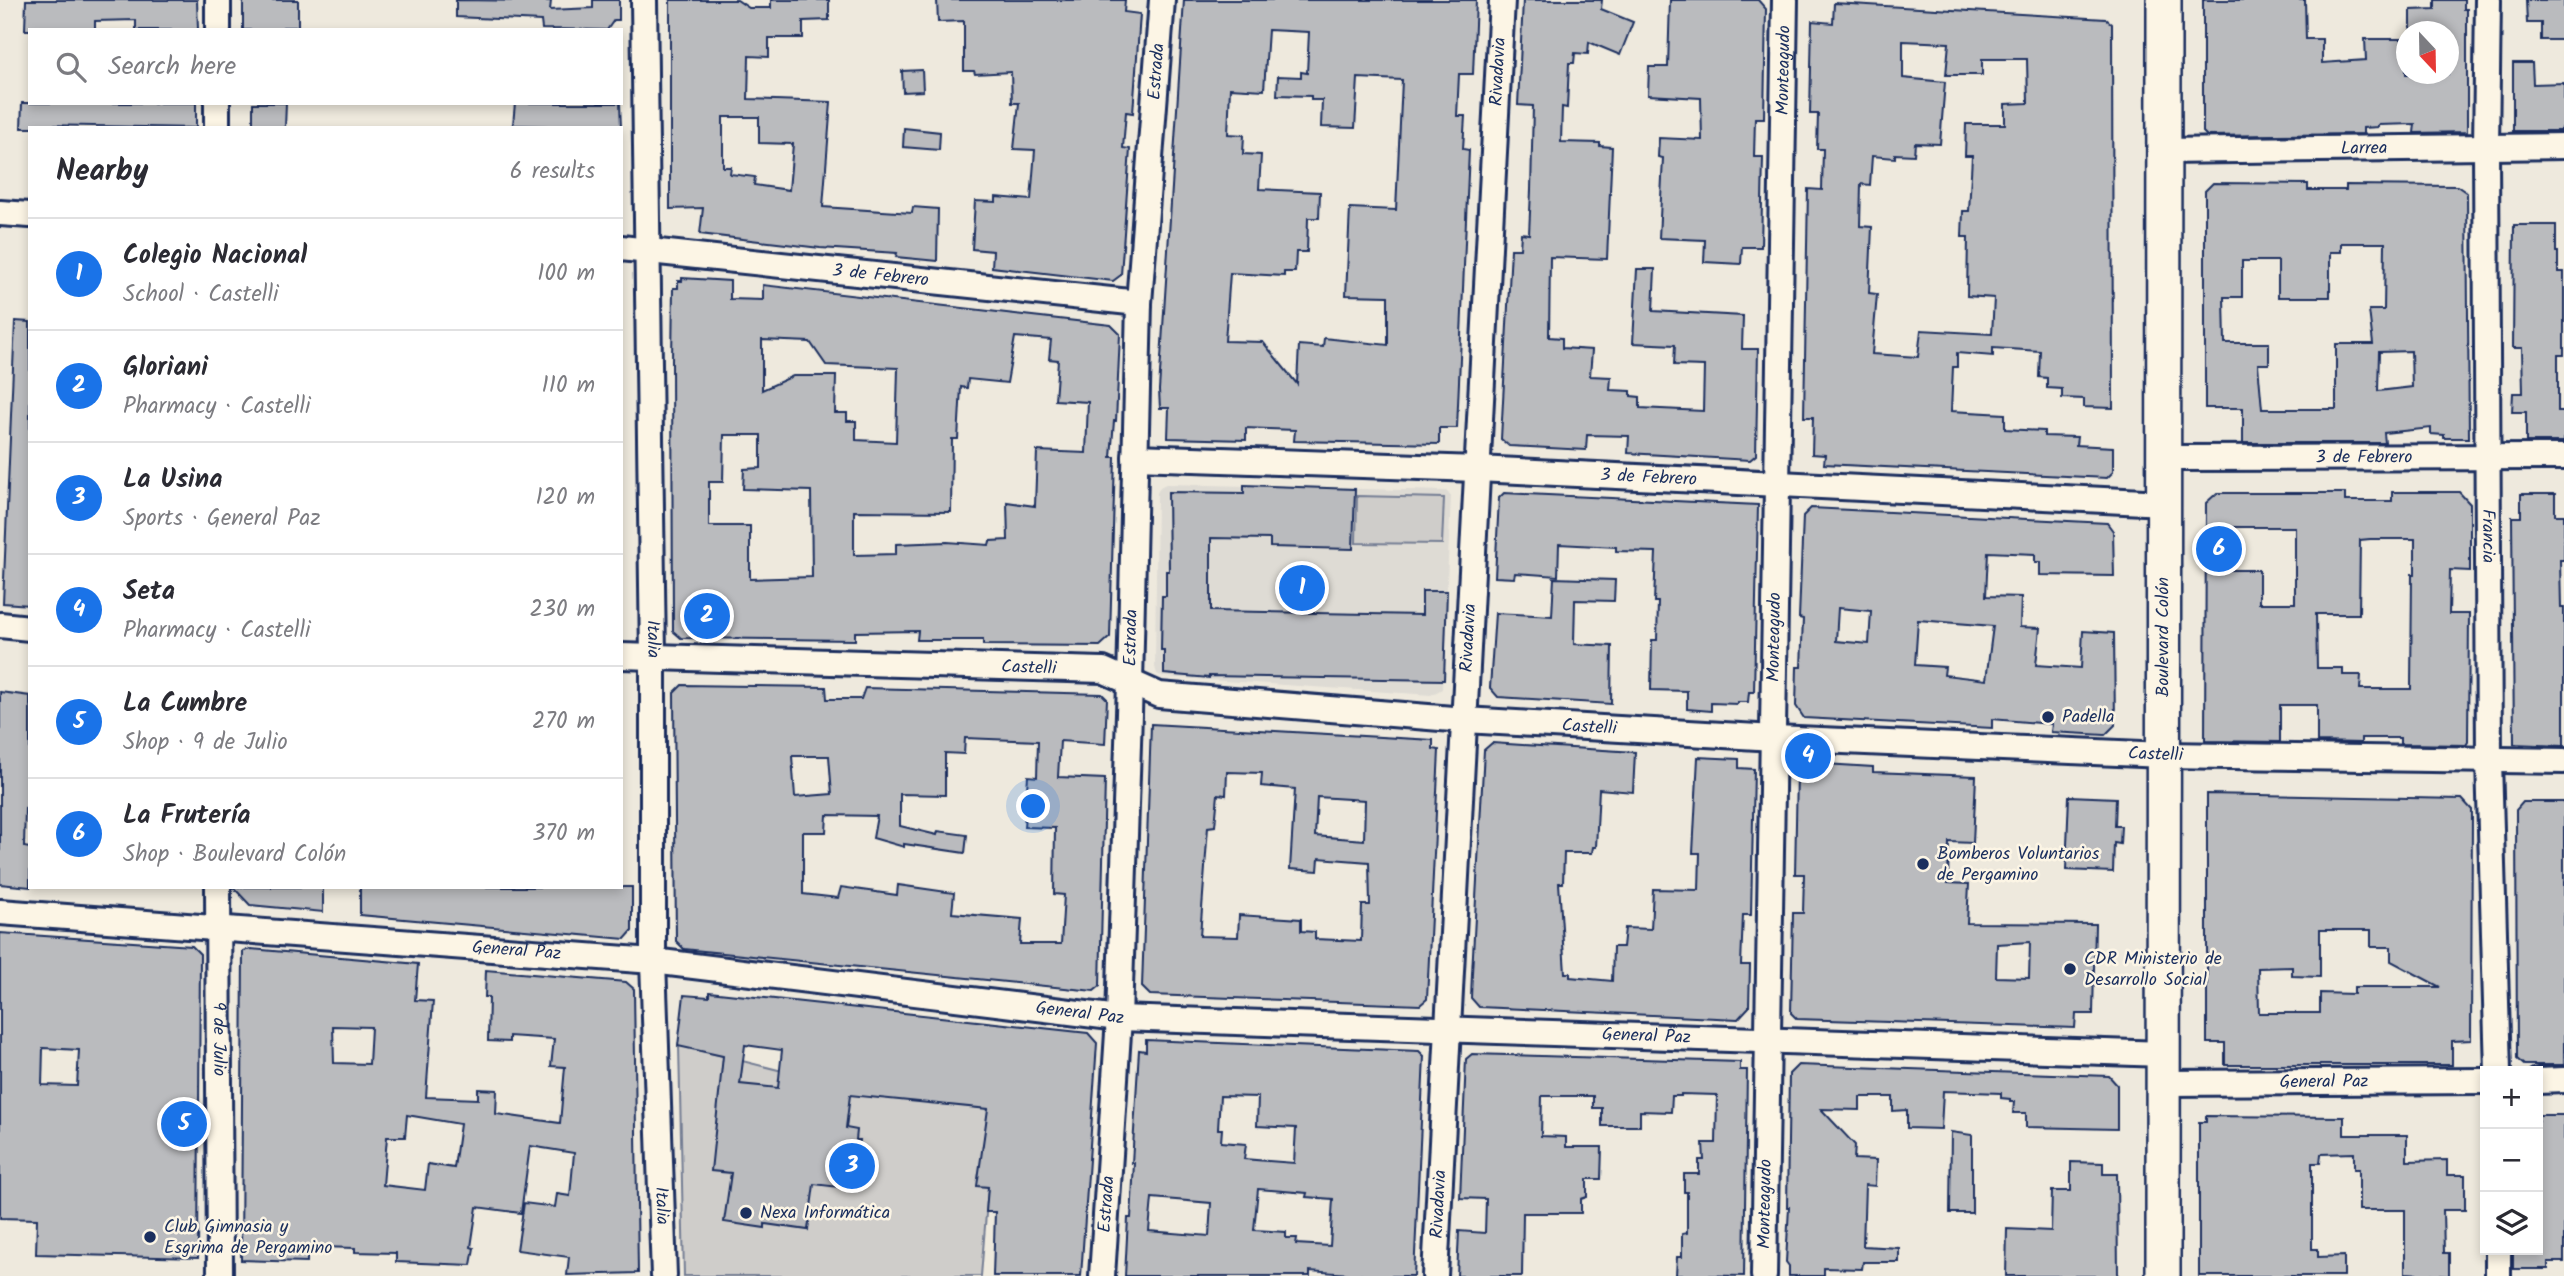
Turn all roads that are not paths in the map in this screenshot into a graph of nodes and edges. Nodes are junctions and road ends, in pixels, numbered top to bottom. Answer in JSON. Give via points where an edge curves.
{"nodes":[{"id":1,"x":218,"y":0,"type":"edge"},
{"id":2,"x":644,"y":0,"type":"edge"},
{"id":3,"x":1162,"y":0,"type":"edge"},
{"id":4,"x":1502,"y":0,"type":"edge"},
{"id":5,"x":1785,"y":0,"type":"edge"},
{"id":6,"x":2164,"y":0,"type":"edge"},
{"id":7,"x":2488,"y":0,"type":"edge"},
{"id":8,"x":218,"y":28,"type":"edge"},
{"id":9,"x":217,"y":105,"type":"edge"},
{"id":10,"x":217,"y":126,"type":"edge"},
{"id":11,"x":2486,"y":146,"type":"junction"},
{"id":12,"x":2564,"y":146,"type":"edge"},
{"id":13,"x":2164,"y":151,"type":"junction"},
{"id":14,"x":0,"y":214,"type":"edge"},
{"id":15,"x":28,"y":215,"type":"edge"},
{"id":16,"x":634,"y":249,"type":"edge"},
{"id":17,"x":1139,"y":303,"type":"junction"},
{"id":18,"x":1135,"y":457,"type":"junction"},
{"id":19,"x":2564,"y":457,"type":"edge"},
{"id":20,"x":2164,"y":458,"type":"junction"},
{"id":21,"x":2488,"y":458,"type":"junction"},
{"id":22,"x":1477,"y":469,"type":"junction"},
{"id":23,"x":1778,"y":485,"type":"junction"},
{"id":24,"x":2164,"y":503,"type":"junction"},
{"id":25,"x":0,"y":625,"type":"edge"},
{"id":26,"x":28,"y":628,"type":"edge"},
{"id":27,"x":623,"y":656,"type":"edge"},
{"id":28,"x":653,"y":657,"type":"junction"},
{"id":29,"x":1130,"y":682,"type":"junction"},
{"id":30,"x":1465,"y":720,"type":"junction"},
{"id":31,"x":1774,"y":737,"type":"junction"},
{"id":32,"x":2164,"y":755,"type":"junction"},
{"id":33,"x":2489,"y":761,"type":"junction"},
{"id":34,"x":2564,"y":761,"type":"edge"},
{"id":35,"x":218,"y":889,"type":"edge"},
{"id":36,"x":0,"y":912,"type":"edge"},
{"id":37,"x":218,"y":928,"type":"junction"},
{"id":38,"x":653,"y":961,"type":"junction"},
{"id":39,"x":1119,"y":1018,"type":"junction"},
{"id":40,"x":1447,"y":1029,"type":"junction"},
{"id":41,"x":1768,"y":1042,"type":"junction"},
{"id":42,"x":2498,"y":1066,"type":"edge"},
{"id":43,"x":2164,"y":1068,"type":"junction"},
{"id":44,"x":2564,"y":1080,"type":"edge"},
{"id":45,"x":2480,"y":1081,"type":"edge"},
{"id":46,"x":2543,"y":1081,"type":"edge"},
{"id":47,"x":2498,"y":1255,"type":"edge"},
{"id":48,"x":220,"y":1276,"type":"edge"},
{"id":49,"x":664,"y":1276,"type":"edge"},
{"id":50,"x":1102,"y":1276,"type":"edge"},
{"id":51,"x":1435,"y":1276,"type":"edge"},
{"id":52,"x":1764,"y":1276,"type":"edge"},
{"id":53,"x":2164,"y":1276,"type":"edge"},
{"id":54,"x":2498,"y":1276,"type":"edge"}],
"edges":[{"from":1,"to":8,"type":"street"},
{"from":2,"to":16,"type":"street","name":"Italia"},
{"from":3,"to":17,"type":"street","name":"Estrada"},
{"from":4,"to":22,"type":"street","name":"Rivadavia"},
{"from":5,"to":23,"type":"street","name":"Monteagudo"},
{"from":6,"to":13,"type":"main road","name":"Boulevard Colón"},
{"from":7,"to":11,"type":"street","name":"Francia"},
{"from":9,"to":10,"type":"street"},
{"from":11,"to":12,"type":"street","name":"Larrea"},
{"from":11,"to":13,"type":"street","name":"Larrea"},
{"from":11,"to":21,"type":"street","name":"Francia"},
{"from":13,"to":20,"type":"main road","name":"Boulevard Colón"},
{"from":14,"to":15,"type":"street"},
{"from":16,"to":17,"type":"street","name":"3 de Febrero"},
{"from":16,"to":28,"type":"street","name":"Italia"},
{"from":17,"to":18,"type":"street","name":"Estrada"},
{"from":18,"to":22,"type":"street","name":"3 de Febrero"},
{"from":18,"to":29,"type":"street","name":"Estrada"},
{"from":19,"to":21,"type":"street","name":"3 de Febrero"},
{"from":20,"to":21,"type":"street","name":"3 de Febrero"},
{"from":20,"to":24,"type":"main road","name":"Boulevard Colón"},
{"from":21,"to":33,"type":"street","name":"Francia"},
{"from":22,"to":23,"type":"street","name":"3 de Febrero"},
{"from":22,"to":30,"type":"street","name":"Rivadavia"},
{"from":23,"to":24,"type":"street","name":"3 de Febrero"},
{"from":23,"to":31,"type":"street","name":"Monteagudo"},
{"from":24,"to":32,"type":"main road","name":"Boulevard Colón"},
{"from":25,"to":26,"type":"street"},
{"from":27,"to":28,"type":"street","name":"Castelli"},
{"from":28,"to":29,"type":"street","name":"Castelli","via":[[1103,670]]},
{"from":28,"to":38,"type":"street","name":"Italia"},
{"from":29,"to":30,"type":"street","name":"Castelli","via":[[1159,695]]},
{"from":29,"to":39,"type":"street","name":"Estrada"},
{"from":30,"to":31,"type":"street","name":"Castelli"},
{"from":30,"to":40,"type":"street","name":"Rivadavia"},
{"from":31,"to":32,"type":"street","name":"Castelli"},
{"from":31,"to":41,"type":"street","name":"Monteagudo"},
{"from":32,"to":33,"type":"street","name":"Castelli"},
{"from":32,"to":43,"type":"main road","name":"Boulevard Colón"},
{"from":33,"to":34,"type":"street","name":"Castelli"},
{"from":33,"to":42,"type":"street","name":"Francia"},
{"from":35,"to":37,"type":"street","name":"9 de Julio"},
{"from":36,"to":37,"type":"street","name":"General Paz"},
{"from":37,"to":38,"type":"street","name":"General Paz"},
{"from":37,"to":48,"type":"street","name":"9 de Julio"},
{"from":38,"to":39,"type":"street","name":"General Paz"},
{"from":38,"to":49,"type":"street","name":"Italia"},
{"from":39,"to":40,"type":"street","name":"General Paz"},
{"from":39,"to":50,"type":"street","name":"Estrada"},
{"from":40,"to":41,"type":"street","name":"General Paz"},
{"from":40,"to":51,"type":"street","name":"Rivadavia"},
{"from":41,"to":43,"type":"street","name":"General Paz"},
{"from":41,"to":52,"type":"street","name":"Monteagudo"},
{"from":43,"to":45,"type":"street","name":"General Paz"},
{"from":43,"to":53,"type":"main road","name":"Boulevard Colón"},
{"from":44,"to":46,"type":"street"},
{"from":47,"to":54,"type":"street"}]}
